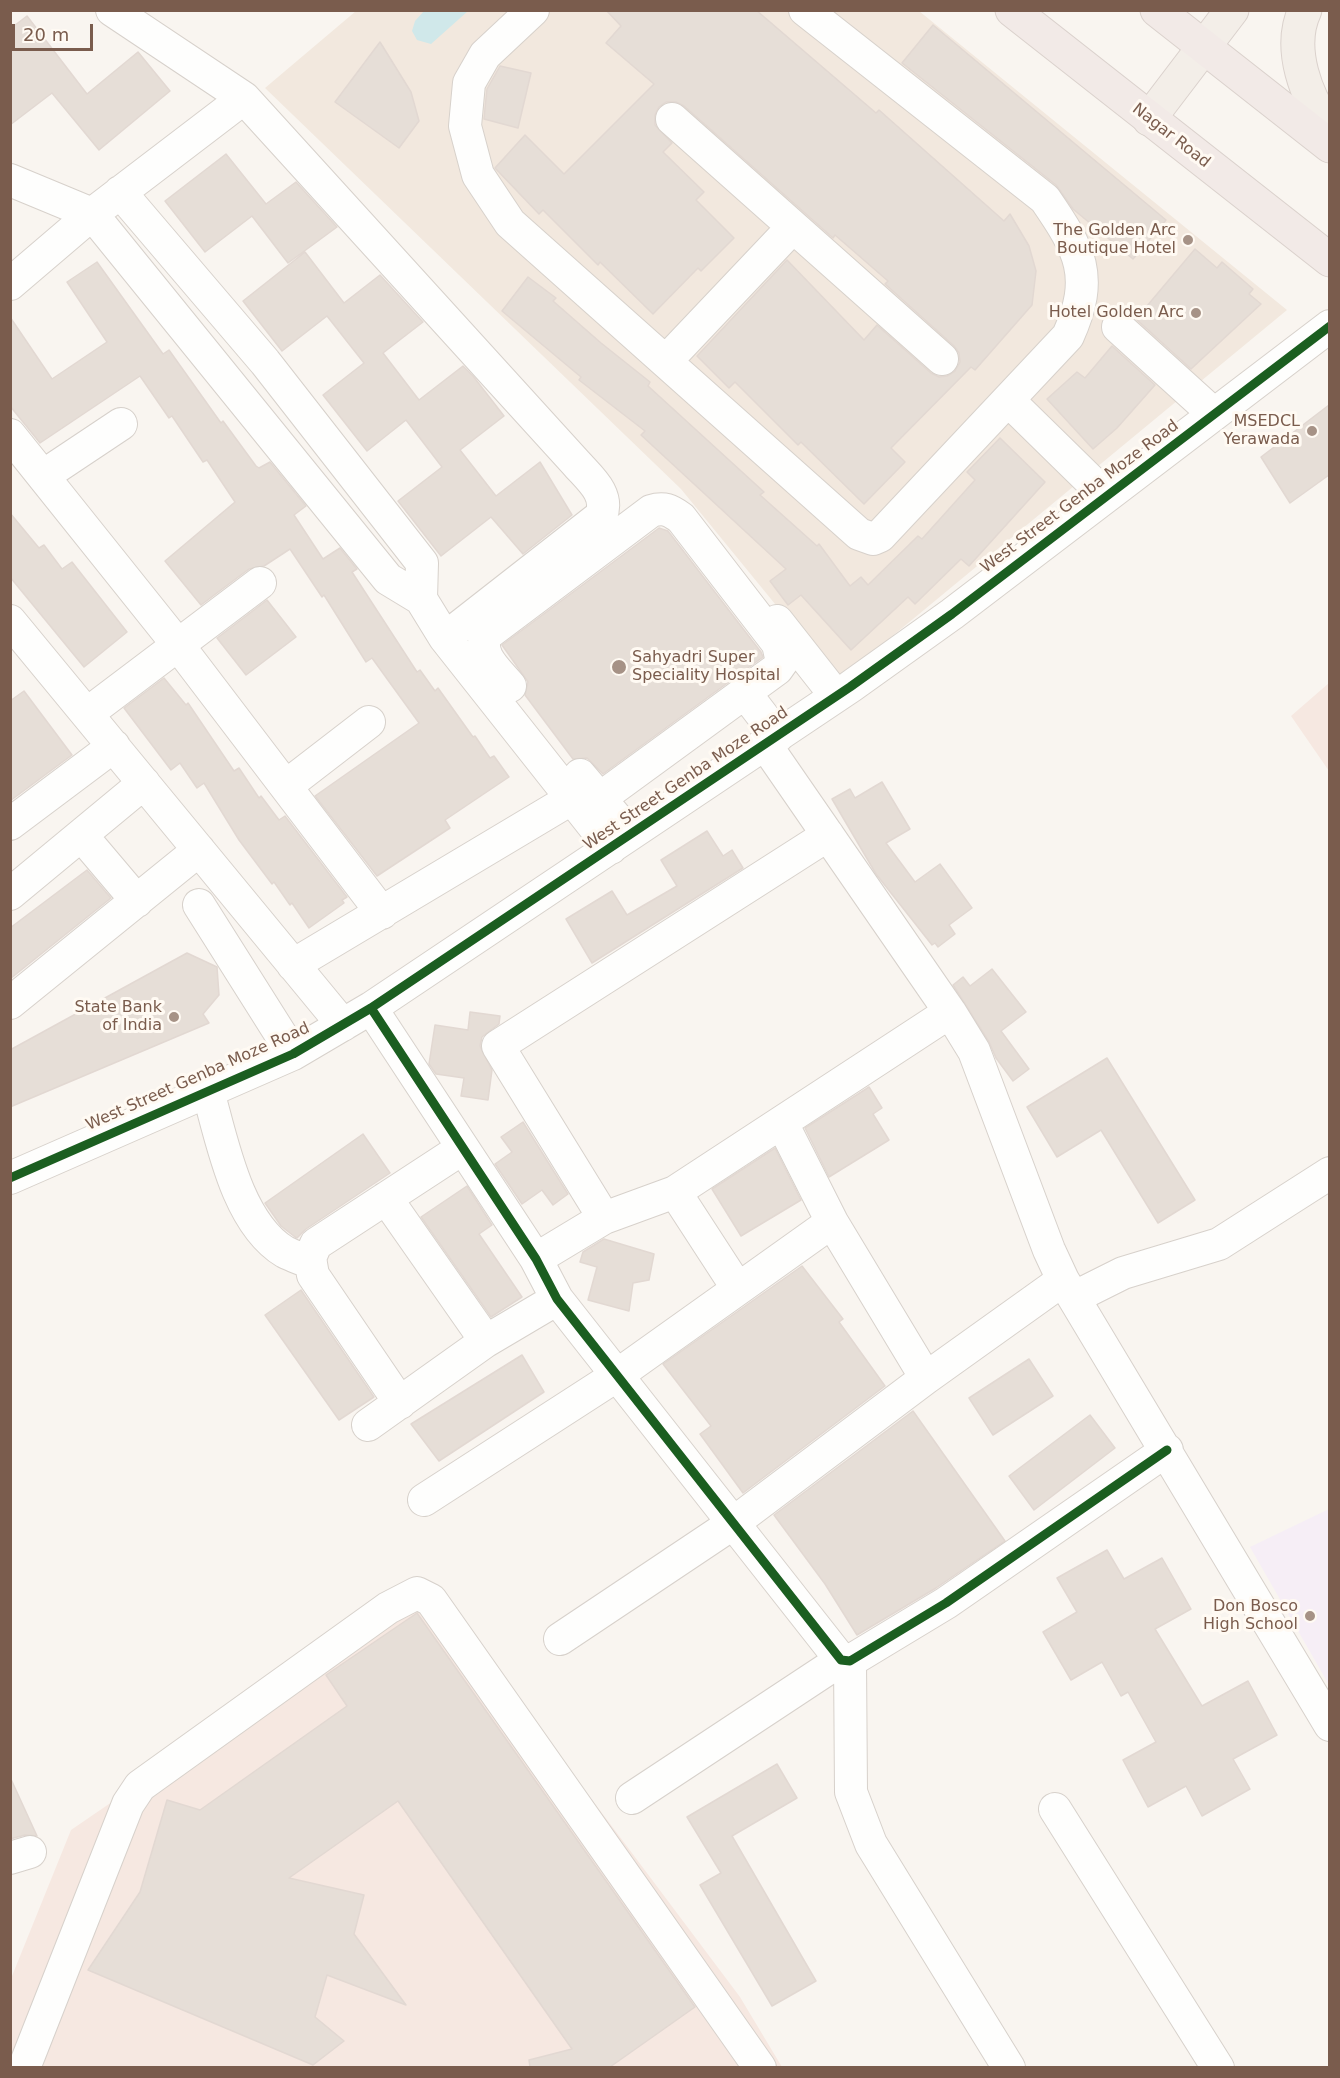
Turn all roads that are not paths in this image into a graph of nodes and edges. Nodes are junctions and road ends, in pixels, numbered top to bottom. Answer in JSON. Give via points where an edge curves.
{"nodes":[{"id":1,"x":112,"y":10,"type":"edge"},
{"id":2,"x":533,"y":10,"type":"edge"},
{"id":3,"x":805,"y":10,"type":"edge"},
{"id":4,"x":1012,"y":10,"type":"edge"},
{"id":5,"x":1157,"y":10,"type":"edge"},
{"id":6,"x":1232,"y":10,"type":"edge"},
{"id":7,"x":1305,"y":10,"type":"edge"},
{"id":8,"x":1203,"y":47,"type":"junction"},
{"id":9,"x":244,"y":98,"type":"junction"},
{"id":10,"x":672,"y":119,"type":"dead end"},
{"id":11,"x":1149,"y":119,"type":"junction"},
{"id":12,"x":1328,"y":127,"type":"edge"},
{"id":13,"x":10,"y":180,"type":"edge"},
{"id":14,"x":120,"y":192,"type":"junction"},
{"id":15,"x":92,"y":214,"type":"junction"},
{"id":16,"x":793,"y":227,"type":"junction"},
{"id":17,"x":1329,"y":260,"type":"edge"},
{"id":18,"x":10,"y":284,"type":"edge"},
{"id":19,"x":1329,"y":326,"type":"edge"},
{"id":20,"x":1118,"y":327,"type":"dead end"},
{"id":21,"x":942,"y":359,"type":"dead end"},
{"id":22,"x":666,"y":361,"type":"junction"},
{"id":23,"x":1009,"y":401,"type":"junction"},
{"id":24,"x":1214,"y":414,"type":"junction"},
{"id":25,"x":121,"y":424,"type":"dead end"},
{"id":26,"x":10,"y":435,"type":"edge"},
{"id":27,"x":43,"y":476,"type":"junction"},
{"id":28,"x":1106,"y":496,"type":"junction"},
{"id":29,"x":683,"y":502,"type":"dead end"},
{"id":30,"x":260,"y":583,"type":"dead end"},
{"id":31,"x":421,"y":599,"type":"junction"},
{"id":32,"x":10,"y":621,"type":"edge"},
{"id":33,"x":445,"y":638,"type":"junction"},
{"id":34,"x":178,"y":645,"type":"junction"},
{"id":35,"x":836,"y":696,"type":"junction"},
{"id":36,"x":750,"y":700,"type":"junction"},
{"id":37,"x":88,"y":713,"type":"junction"},
{"id":38,"x":369,"y":722,"type":"dead end"},
{"id":39,"x":771,"y":740,"type":"junction"},
{"id":40,"x":114,"y":746,"type":"junction"},
{"id":41,"x":144,"y":783,"type":"junction"},
{"id":42,"x":286,"y":786,"type":"junction"},
{"id":43,"x":593,"y":802,"type":"junction"},
{"id":44,"x":10,"y":824,"type":"edge"},
{"id":45,"x":828,"y":835,"type":"junction"},
{"id":46,"x":82,"y":836,"type":"junction"},
{"id":47,"x":621,"y":841,"type":"junction"},
{"id":48,"x":199,"y":850,"type":"junction"},
{"id":49,"x":10,"y":894,"type":"edge"},
{"id":50,"x":137,"y":901,"type":"junction"},
{"id":51,"x":199,"y":905,"type":"dead end"},
{"id":52,"x":382,"y":913,"type":"junction"},
{"id":53,"x":293,"y":965,"type":"junction"},
{"id":54,"x":10,"y":1003,"type":"edge"},
{"id":55,"x":371,"y":1008,"type":"junction"},
{"id":56,"x":950,"y":1012,"type":"junction"},
{"id":57,"x":343,"y":1025,"type":"junction"},
{"id":58,"x":293,"y":1054,"type":"junction"},
{"id":59,"x":208,"y":1090,"type":"junction"},
{"id":60,"x":782,"y":1122,"type":"junction"},
{"id":61,"x":463,"y":1148,"type":"junction"},
{"id":62,"x":1329,"y":1173,"type":"edge"},
{"id":63,"x":10,"y":1178,"type":"edge"},
{"id":64,"x":675,"y":1192,"type":"junction"},
{"id":65,"x":386,"y":1198,"type":"junction"},
{"id":66,"x":604,"y":1218,"type":"junction"},
{"id":67,"x":832,"y":1222,"type":"junction"},
{"id":68,"x":536,"y":1259,"type":"junction"},
{"id":69,"x":311,"y":1263,"type":"junction"},
{"id":70,"x":1069,"y":1288,"type":"junction"},
{"id":71,"x":738,"y":1289,"type":"junction"},
{"id":72,"x":557,"y":1299,"type":"junction"},
{"id":73,"x":486,"y":1341,"type":"junction"},
{"id":74,"x":616,"y":1376,"type":"junction"},
{"id":75,"x":926,"y":1378,"type":"junction"},
{"id":76,"x":400,"y":1403,"type":"junction"},
{"id":77,"x":368,"y":1425,"type":"dead end"},
{"id":78,"x":1167,"y":1449,"type":"junction"},
{"id":79,"x":424,"y":1500,"type":"dead end"},
{"id":80,"x":732,"y":1524,"type":"junction"},
{"id":81,"x":560,"y":1639,"type":"dead end"},
{"id":82,"x":845,"y":1660,"type":"junction"},
{"id":83,"x":1329,"y":1725,"type":"edge"},
{"id":84,"x":632,"y":1798,"type":"dead end"},
{"id":85,"x":1055,"y":1809,"type":"dead end"},
{"id":86,"x":24,"y":2067,"type":"edge"},
{"id":87,"x":760,"y":2067,"type":"edge"},
{"id":88,"x":1009,"y":2067,"type":"edge"},
{"id":89,"x":1218,"y":2067,"type":"edge"}],
"edges":[{"from":1,"to":9,"type":"street"},
{"from":2,"to":22,"type":"street","via":[[485,55],[469,83],[465,126],[478,175],[510,223]]},
{"from":3,"to":23,"type":"street","via":[[1045,199],[1069,234],[1083,276],[1081,307],[1068,336]]},
{"from":4,"to":11,"type":"highway","name":"Nagar Road"},
{"from":5,"to":8,"type":"highway"},
{"from":6,"to":8,"type":"main road"},
{"from":7,"to":12,"type":"main road","via":[[1298,49],[1304,81]]},
{"from":8,"to":11,"type":"main road"},
{"from":8,"to":12,"type":"highway"},
{"from":9,"to":14,"type":"street"},
{"from":9,"to":33,"type":"street","via":[[604,496],[601,516]]},
{"from":10,"to":16,"type":"street"},
{"from":11,"to":17,"type":"highway","name":"Nagar Road"},
{"from":13,"to":15,"type":"street"},
{"from":14,"to":15,"type":"street"},
{"from":14,"to":31,"type":"street","via":[[265,362],[422,563]]},
{"from":15,"to":18,"type":"street"},
{"from":15,"to":31,"type":"street","via":[[388,579]]},
{"from":16,"to":21,"type":"street"},
{"from":16,"to":22,"type":"street"},
{"from":19,"to":24,"type":"street","name":"West Street Genba Moze Road"},
{"from":20,"to":24,"type":"street"},
{"from":22,"to":23,"type":"street","via":[[859,534],[873,539]]},
{"from":23,"to":28,"type":"street"},
{"from":24,"to":28,"type":"street","name":"West Street Genba Moze Road"},
{"from":25,"to":27,"type":"street"},
{"from":26,"to":27,"type":"street"},
{"from":27,"to":34,"type":"street"},
{"from":28,"to":35,"type":"street","name":"West Street Genba Moze Road","via":[[952,614]]},
{"from":29,"to":35,"type":"street"},
{"from":30,"to":34,"type":"street"},
{"from":31,"to":33,"type":"street"},
{"from":32,"to":37,"type":"street"},
{"from":33,"to":43,"type":"street"},
{"from":34,"to":37,"type":"street"},
{"from":34,"to":42,"type":"street"},
{"from":35,"to":39,"type":"street","name":"West Street Genba Moze Road"},
{"from":36,"to":39,"type":"street"},
{"from":36,"to":43,"type":"street"},
{"from":36,"to":43,"type":"street","via":[[782,662],[778,644],[681,518],[661,508],[651,511],[486,635],[483,643],[490,661]]},
{"from":37,"to":40,"type":"street"},
{"from":38,"to":42,"type":"street"},
{"from":39,"to":45,"type":"street"},
{"from":39,"to":47,"type":"street","name":"West Street Genba Moze Road"},
{"from":40,"to":41,"type":"street"},
{"from":40,"to":44,"type":"street"},
{"from":41,"to":46,"type":"street"},
{"from":41,"to":48,"type":"street"},
{"from":42,"to":52,"type":"street"},
{"from":43,"to":47,"type":"street"},
{"from":43,"to":52,"type":"street"},
{"from":45,"to":56,"type":"street"},
{"from":45,"to":66,"type":"street","via":[[498,1046]]},
{"from":46,"to":49,"type":"street"},
{"from":46,"to":50,"type":"street"},
{"from":47,"to":55,"type":"street","name":"West Street Genba Moze Road"},
{"from":48,"to":50,"type":"street"},
{"from":48,"to":53,"type":"street"},
{"from":50,"to":54,"type":"street"},
{"from":51,"to":58,"type":"street"},
{"from":52,"to":53,"type":"street"},
{"from":53,"to":57,"type":"street"},
{"from":55,"to":57,"type":"street","name":"West Street Genba Moze Road"},
{"from":55,"to":61,"type":"street"},
{"from":56,"to":60,"type":"street"},
{"from":56,"to":70,"type":"street","via":[[974,1051],[1048,1250]]},
{"from":57,"to":58,"type":"street","name":"West Street Genba Moze Road"},
{"from":58,"to":59,"type":"street","name":"West Street Genba Moze Road"},
{"from":59,"to":63,"type":"street","name":"West Street Genba Moze Road"},
{"from":59,"to":69,"type":"street","via":[[240,1196],[262,1230],[284,1251]]},
{"from":60,"to":64,"type":"street"},
{"from":60,"to":67,"type":"street"},
{"from":61,"to":65,"type":"street"},
{"from":61,"to":68,"type":"street"},
{"from":62,"to":70,"type":"street","via":[[1219,1244]]},
{"from":64,"to":66,"type":"street"},
{"from":64,"to":71,"type":"street"},
{"from":65,"to":69,"type":"street","via":[[316,1244]]},
{"from":65,"to":73,"type":"street"},
{"from":66,"to":68,"type":"street"},
{"from":67,"to":71,"type":"street"},
{"from":67,"to":75,"type":"street"},
{"from":68,"to":72,"type":"street"},
{"from":69,"to":76,"type":"street","via":[[313,1275]]},
{"from":70,"to":75,"type":"street"},
{"from":70,"to":78,"type":"street"},
{"from":71,"to":74,"type":"street"},
{"from":72,"to":73,"type":"street"},
{"from":72,"to":74,"type":"street"},
{"from":73,"to":76,"type":"street"},
{"from":74,"to":79,"type":"street"},
{"from":74,"to":80,"type":"street"},
{"from":75,"to":80,"type":"street"},
{"from":76,"to":77,"type":"street"},
{"from":78,"to":82,"type":"street","via":[[946,1603]]},
{"from":78,"to":83,"type":"street"},
{"from":80,"to":81,"type":"street"},
{"from":80,"to":82,"type":"street"},
{"from":82,"to":84,"type":"street"},
{"from":82,"to":88,"type":"street","via":[[852,1792],[872,1844]]},
{"from":85,"to":89,"type":"street"},
{"from":86,"to":87,"type":"street","via":[[128,1804],[140,1786],[388,1608],[417,1593],[431,1600]]}]}
